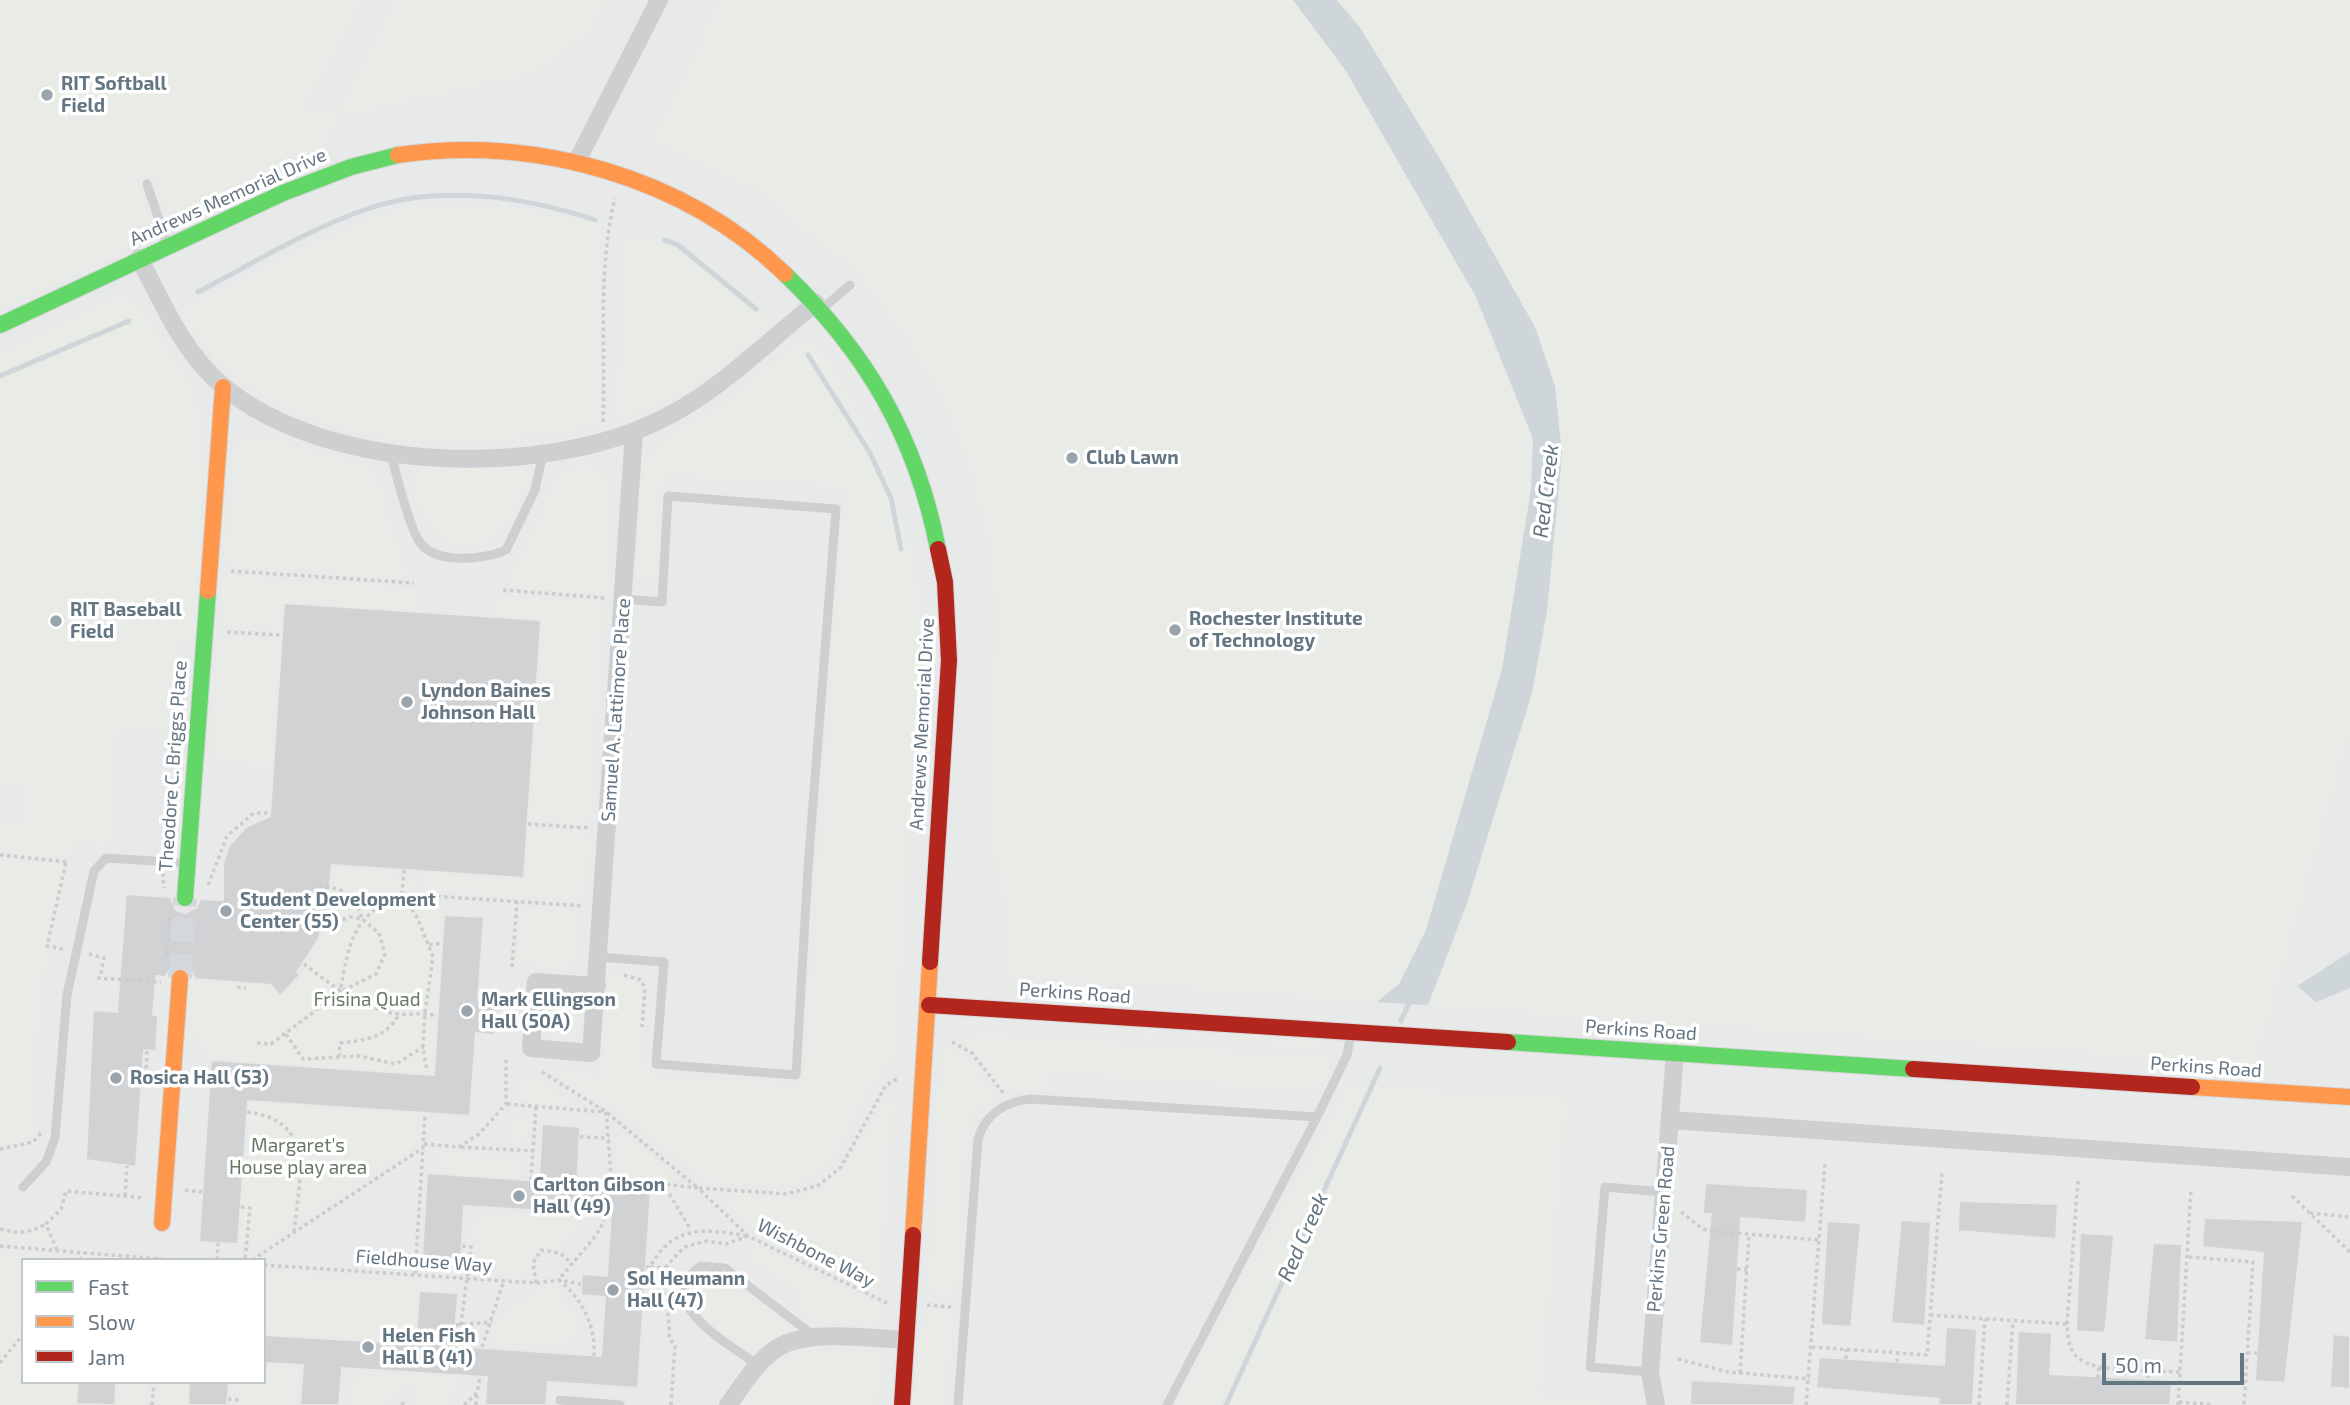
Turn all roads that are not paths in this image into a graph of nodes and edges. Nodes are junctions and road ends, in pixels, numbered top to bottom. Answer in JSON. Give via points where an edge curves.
{"nodes":[{"id":1,"x":659,"y":0,"type":"edge"},
{"id":2,"x":577,"y":161,"type":"junction"},
{"id":3,"x":147,"y":184,"type":"dead end"},
{"id":4,"x":168,"y":246,"type":"junction"},
{"id":5,"x":139,"y":258,"type":"junction"},
{"id":6,"x":850,"y":285,"type":"dead end"},
{"id":7,"x":819,"y":306,"type":"junction"},
{"id":8,"x":0,"y":325,"type":"edge"},
{"id":9,"x":223,"y":387,"type":"junction"},
{"id":10,"x":634,"y":433,"type":"junction"},
{"id":11,"x":391,"y":452,"type":"junction"},
{"id":12,"x":543,"y":453,"type":"junction"},
{"id":13,"x":615,"y":599,"type":"junction"},
{"id":14,"x":187,"y":863,"type":"junction"},
{"id":15,"x":178,"y":900,"type":"tunnel mouth"},
{"id":16,"x":599,"y":957,"type":"junction"},
{"id":17,"x":172,"y":980,"type":"tunnel mouth"},
{"id":18,"x":597,"y":986,"type":"junction"},
{"id":19,"x":929,"y":1005,"type":"junction"},
{"id":20,"x":1352,"y":1032,"type":"junction"},
{"id":21,"x":1675,"y":1053,"type":"junction"},
{"id":22,"x":2350,"y":1097,"type":"edge"},
{"id":23,"x":1317,"y":1117,"type":"junction"},
{"id":24,"x":1671,"y":1120,"type":"junction"},
{"id":25,"x":2350,"y":1167,"type":"edge"},
{"id":26,"x":23,"y":1187,"type":"dead end"},
{"id":27,"x":1663,"y":1195,"type":"junction"},
{"id":28,"x":162,"y":1223,"type":"dead end"},
{"id":29,"x":816,"y":1337,"type":"junction"},
{"id":30,"x":906,"y":1340,"type":"junction"},
{"id":31,"x":758,"y":1365,"type":"junction"},
{"id":32,"x":1650,"y":1372,"type":"junction"},
{"id":33,"x":560,"y":1400,"type":"dead end"},
{"id":34,"x":620,"y":1405,"type":"edge"},
{"id":35,"x":728,"y":1405,"type":"edge"},
{"id":36,"x":902,"y":1405,"type":"edge"},
{"id":37,"x":958,"y":1405,"type":"edge"},
{"id":38,"x":1167,"y":1405,"type":"edge"},
{"id":39,"x":1656,"y":1405,"type":"edge"}],
"edges":[{"from":1,"to":2,"type":"street"},
{"from":2,"to":4,"type":"street","name":"Andrews Memorial Drive","via":[[488,149],[397,155],[315,179]]},
{"from":2,"to":7,"type":"street","name":"Andrews Memorial Drive","via":[[657,190],[712,218],[759,249]]},
{"from":3,"to":4,"type":"lane"},
{"from":4,"to":5,"type":"street","name":"Andrews Memorial Drive"},
{"from":5,"to":8,"type":"street","name":"Andrews Memorial Drive"},
{"from":5,"to":9,"type":"street","via":[[185,343]]},
{"from":6,"to":7,"type":"lane"},
{"from":7,"to":10,"type":"street","via":[[692,403]]},
{"from":7,"to":19,"type":"street","name":"Andrews Memorial Drive","via":[[865,364],[898,421],[928,493],[944,567],[949,660]]},
{"from":9,"to":11,"type":"street","via":[[271,420],[327,439]]},
{"from":9,"to":14,"type":"street","name":"Theodore C. Briggs Place"},
{"from":10,"to":12,"type":"street"},
{"from":10,"to":13,"type":"street","name":"Samuel A. Lattimore Place"},
{"from":11,"to":12,"type":"street","via":[[473,458]]},
{"from":11,"to":12,"type":"lane","via":[[419,542],[436,555],[488,558],[506,550],[536,490]]},
{"from":13,"to":16,"type":"street","name":"Samuel A. Lattimore Place"},
{"from":13,"to":16,"type":"lane","via":[[662,602],[668,496],[836,509],[807,868],[796,1075],[656,1064],[664,962]]},
{"from":14,"to":15,"type":"street","name":"Theodore C. Briggs Place"},
{"from":14,"to":26,"type":"lane","via":[[106,858],[94,871],[65,1005],[55,1138],[46,1162]]},
{"from":16,"to":18,"type":"street","name":"Samuel A. Lattimore Place"},
{"from":17,"to":28,"type":"street"},
{"from":18,"to":18,"type":"street","name":"Samuel A. Lattimore Place","via":[[536,982],[531,1048],[591,1053]]},
{"from":19,"to":20,"type":"street","name":"Perkins Road"},
{"from":19,"to":30,"type":"street","name":"Andrews Memorial Drive"},
{"from":20,"to":21,"type":"street","name":"Perkins Road"},
{"from":20,"to":23,"type":"lane","via":[[1338,1077]]},
{"from":21,"to":22,"type":"street","name":"Perkins Road"},
{"from":21,"to":24,"type":"street","name":"Perkins Green Road"},
{"from":23,"to":37,"type":"lane","via":[[1045,1100],[1010,1103],[985,1122],[978,1139]]},
{"from":23,"to":38,"type":"lane"},
{"from":24,"to":25,"type":"street"},
{"from":24,"to":27,"type":"street","name":"Perkins Green Road"},
{"from":27,"to":32,"type":"street","name":"Perkins Green Road"},
{"from":27,"to":32,"type":"lane","via":[[1605,1187],[1590,1367]]},
{"from":29,"to":30,"type":"street"},
{"from":29,"to":31,"type":"street","via":[[794,1340]]},
{"from":29,"to":31,"type":"lane","via":[[725,1268],[701,1266],[687,1284],[689,1311]]},
{"from":30,"to":36,"type":"street","name":"Andrews Memorial Drive"},
{"from":31,"to":35,"type":"street"},
{"from":32,"to":39,"type":"street","name":"Perkins Green Road"},
{"from":33,"to":34,"type":"lane"}]}
